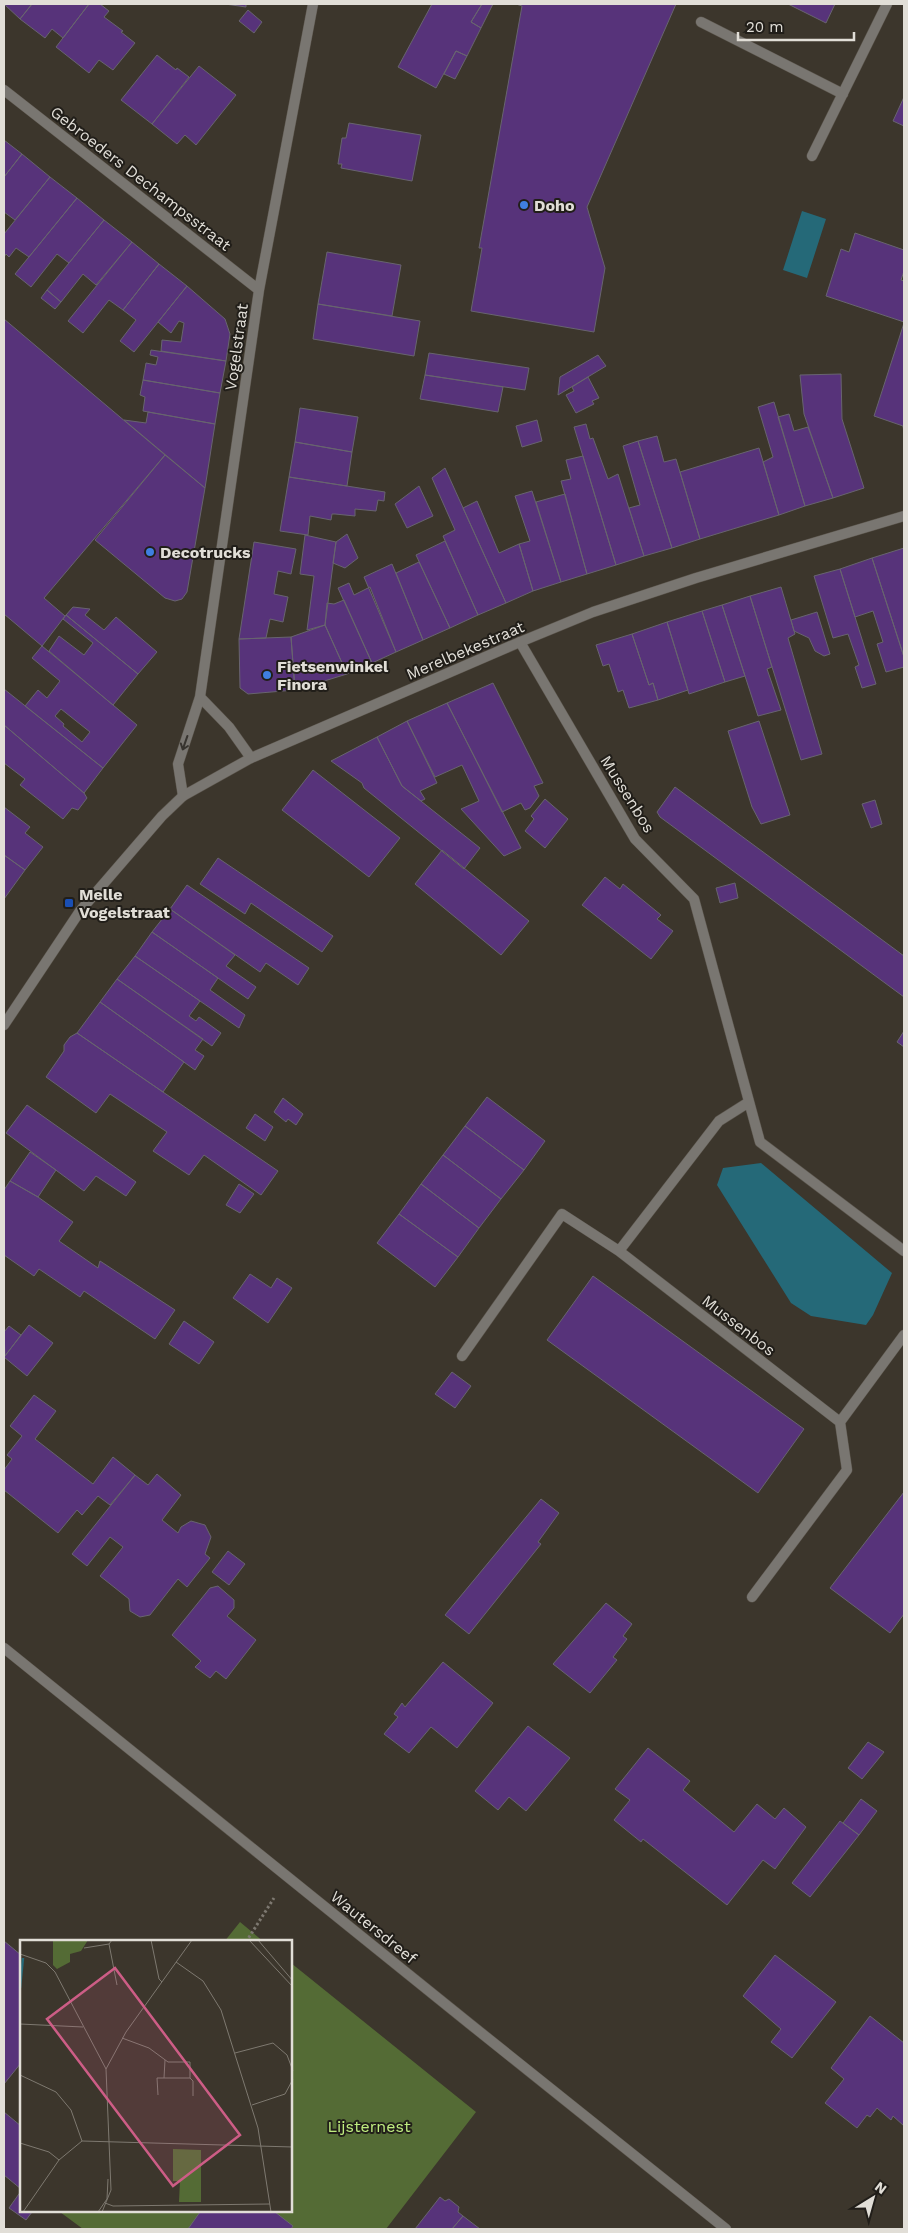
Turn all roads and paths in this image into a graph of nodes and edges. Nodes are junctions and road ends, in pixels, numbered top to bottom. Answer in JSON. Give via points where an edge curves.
{"nodes":[{"id":1,"x":313,"y":4,"type":"edge"},
{"id":2,"x":887,"y":4,"type":"edge"},
{"id":3,"x":701,"y":22,"type":"dead end"},
{"id":4,"x":4,"y":90,"type":"edge"},
{"id":5,"x":843,"y":94,"type":"junction"},
{"id":6,"x":812,"y":156,"type":"dead end"},
{"id":7,"x":259,"y":290,"type":"junction"},
{"id":8,"x":904,"y":516,"type":"edge"},
{"id":9,"x":520,"y":642,"type":"junction"},
{"id":10,"x":200,"y":697,"type":"junction"},
{"id":11,"x":251,"y":758,"type":"junction"},
{"id":12,"x":183,"y":796,"type":"junction"},
{"id":13,"x":4,"y":1025,"type":"edge"},
{"id":14,"x":749,"y":1102,"type":"junction"},
{"id":15,"x":619,"y":1251,"type":"junction"},
{"id":16,"x":904,"y":1251,"type":"edge"},
{"id":17,"x":904,"y":1335,"type":"edge"},
{"id":18,"x":462,"y":1356,"type":"dead end"},
{"id":19,"x":840,"y":1422,"type":"junction"},
{"id":20,"x":752,"y":1597,"type":"dead end"},
{"id":21,"x":4,"y":1648,"type":"edge"},
{"id":22,"x":292,"y":1878,"type":"junction"},
{"id":23,"x":247,"y":1940,"type":"edge"},
{"id":24,"x":726,"y":2229,"type":"edge"}],
"edges":[{"from":1,"to":7,"type":"street","name":"Vogelstraat"},
{"from":2,"to":5,"type":"street"},
{"from":3,"to":5,"type":"street"},
{"from":4,"to":7,"type":"street","name":"Gebroeders Dechampsstraat"},
{"from":5,"to":6,"type":"street"},
{"from":7,"to":10,"type":"street","name":"Vogelstraat"},
{"from":8,"to":9,"type":"street","name":"Merelbekestraat","via":[[696,578],[593,612]]},
{"from":9,"to":11,"type":"street","name":"Merelbekestraat"},
{"from":9,"to":14,"type":"street","name":"Mussenbos","via":[[635,839],[694,899]]},
{"from":10,"to":11,"type":"street"},
{"from":10,"to":12,"type":"street","name":"Vogelstraat","one_way":true,"via":[[178,764]]},
{"from":11,"to":12,"type":"street","name":"Merelbekestraat"},
{"from":12,"to":13,"type":"street","name":"Merelbekestraat","via":[[80,911]]},
{"from":14,"to":15,"type":"street","via":[[719,1121]]},
{"from":14,"to":16,"type":"street","name":"Mussenbos","via":[[760,1142]]},
{"from":15,"to":18,"type":"street","name":"Mussenbos","via":[[562,1214]]},
{"from":15,"to":19,"type":"street","name":"Mussenbos"},
{"from":17,"to":19,"type":"street"},
{"from":19,"to":20,"type":"street","via":[[847,1470]]},
{"from":21,"to":22,"type":"street","name":"Wautersdreef"},
{"from":22,"to":23,"type":"path","via":[[269,1904]]},
{"from":22,"to":24,"type":"street","name":"Wautersdreef","via":[[470,2026]]}]}
